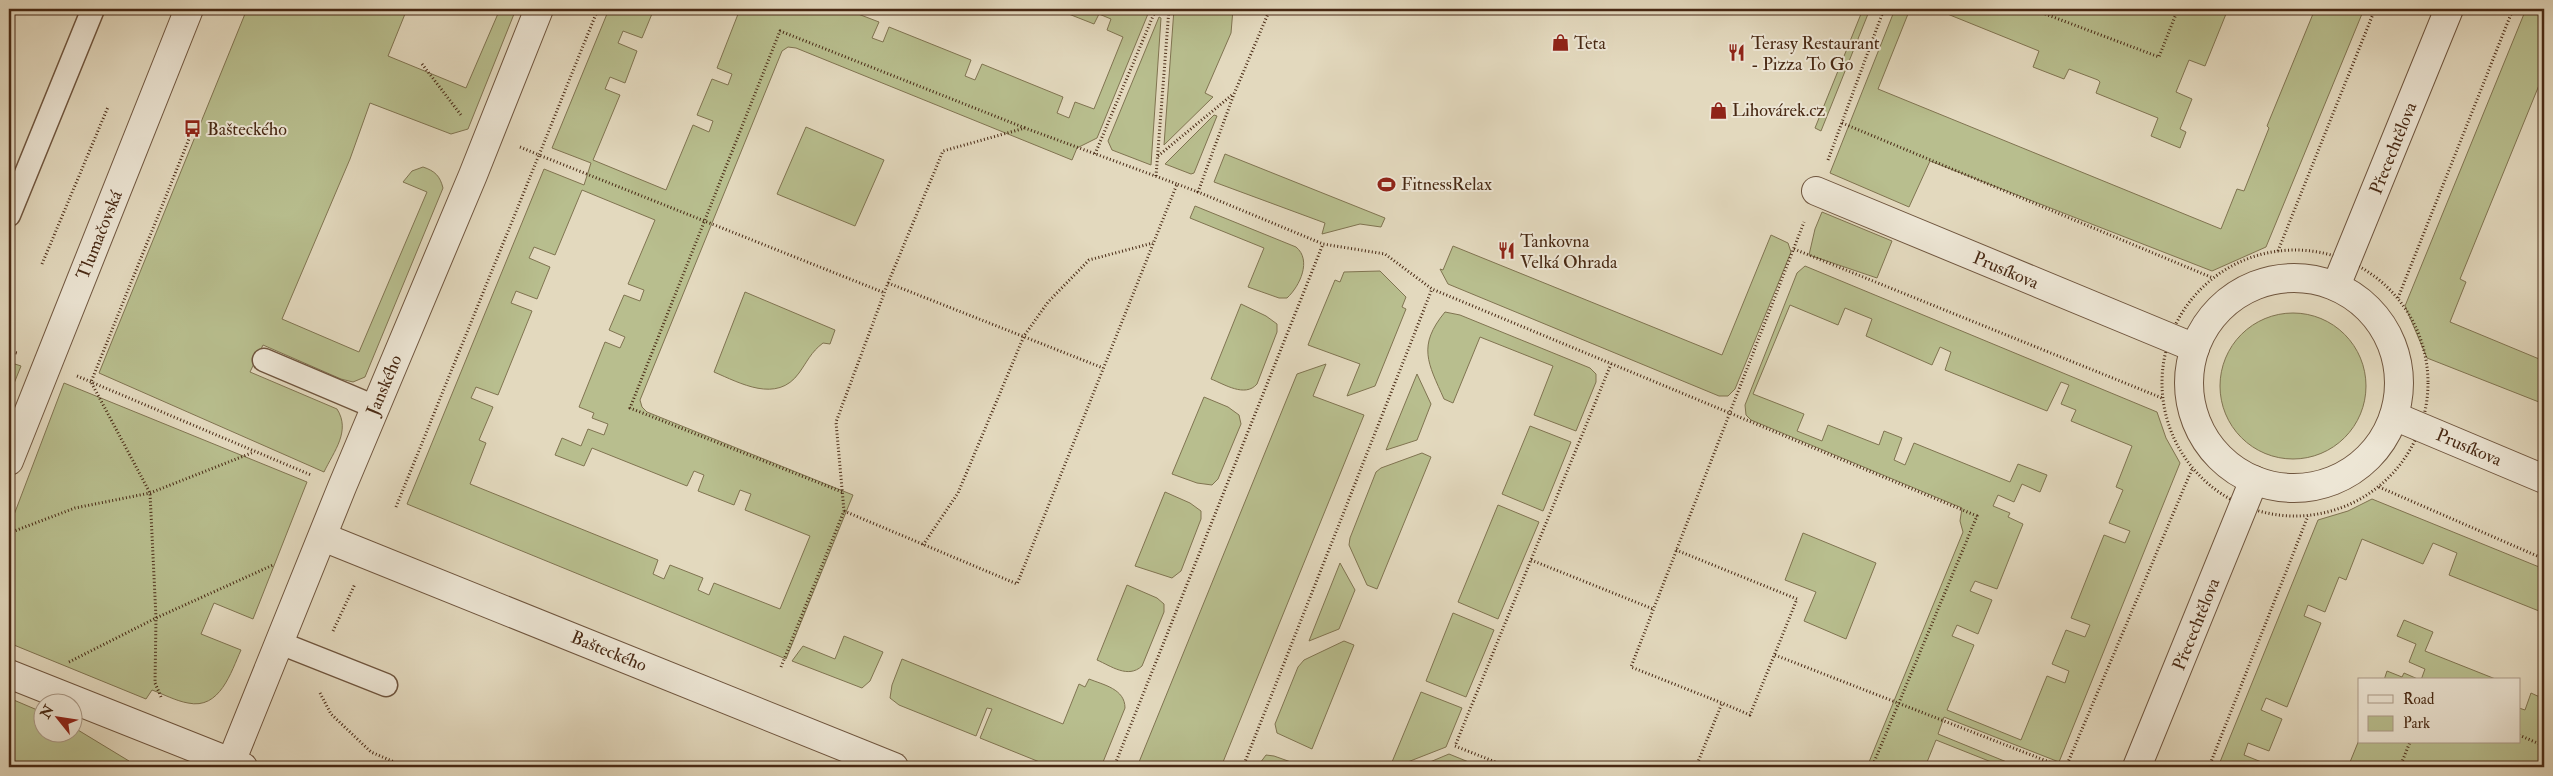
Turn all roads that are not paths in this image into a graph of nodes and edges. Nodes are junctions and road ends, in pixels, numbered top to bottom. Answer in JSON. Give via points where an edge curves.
{"nodes":[{"id":1,"x":93,"y":9,"type":"edge"},
{"id":2,"x":189,"y":9,"type":"edge"},
{"id":3,"x":539,"y":9,"type":"edge"},
{"id":4,"x":2449,"y":9,"type":"edge"},
{"id":5,"x":1816,"y":191,"type":"road end"},
{"id":6,"x":9,"y":215,"type":"edge"},
{"id":7,"x":2336,"y":286,"type":"junction"},
{"id":8,"x":2195,"y":348,"type":"junction"},
{"id":9,"x":264,"y":360,"type":"dead end"},
{"id":10,"x":375,"y":407,"type":"junction"},
{"id":11,"x":2394,"y":416,"type":"junction"},
{"id":12,"x":9,"y":462,"type":"edge"},
{"id":13,"x":2544,"y":479,"type":"edge"},
{"id":14,"x":2254,"y":480,"type":"junction"},
{"id":15,"x":322,"y":537,"type":"junction"},
{"id":16,"x":280,"y":643,"type":"junction"},
{"id":17,"x":9,"y":674,"type":"edge"},
{"id":18,"x":386,"y":685,"type":"dead end"},
{"id":19,"x":237,"y":765,"type":"edge"},
{"id":20,"x":894,"y":767,"type":"edge"},
{"id":21,"x":2137,"y":767,"type":"edge"}],
"edges":[{"from":1,"to":6,"type":"lane"},
{"from":2,"to":12,"type":"street","name":"Tlumačovská"},
{"from":3,"to":10,"type":"street","name":"Janského"},
{"from":4,"to":7,"type":"street","name":"Přecechtělova"},
{"from":5,"to":8,"type":"street","name":"Prusíkova"},
{"from":7,"to":8,"type":"street","via":[[2303,278],[2269,281],[2237,295],[2212,318]]},
{"from":7,"to":11,"type":"street","via":[[2363,302],[2383,326],[2396,354],[2400,385]]},
{"from":8,"to":14,"type":"street","via":[[2189,379],[2192,410],[2206,440],[2226,464]]},
{"from":9,"to":10,"type":"lane"},
{"from":10,"to":15,"type":"street","name":"Janského"},
{"from":11,"to":13,"type":"street","name":"Prusíkova"},
{"from":11,"to":14,"type":"street","via":[[2378,447],[2353,471],[2322,485],[2287,488]]},
{"from":14,"to":21,"type":"street","name":"Přecechtělova"},
{"from":15,"to":16,"type":"street","name":"Janského"},
{"from":15,"to":20,"type":"street","name":"Bašteckého"},
{"from":16,"to":18,"type":"lane"},
{"from":16,"to":19,"type":"street","name":"Janského"},
{"from":17,"to":19,"type":"street"}]}
